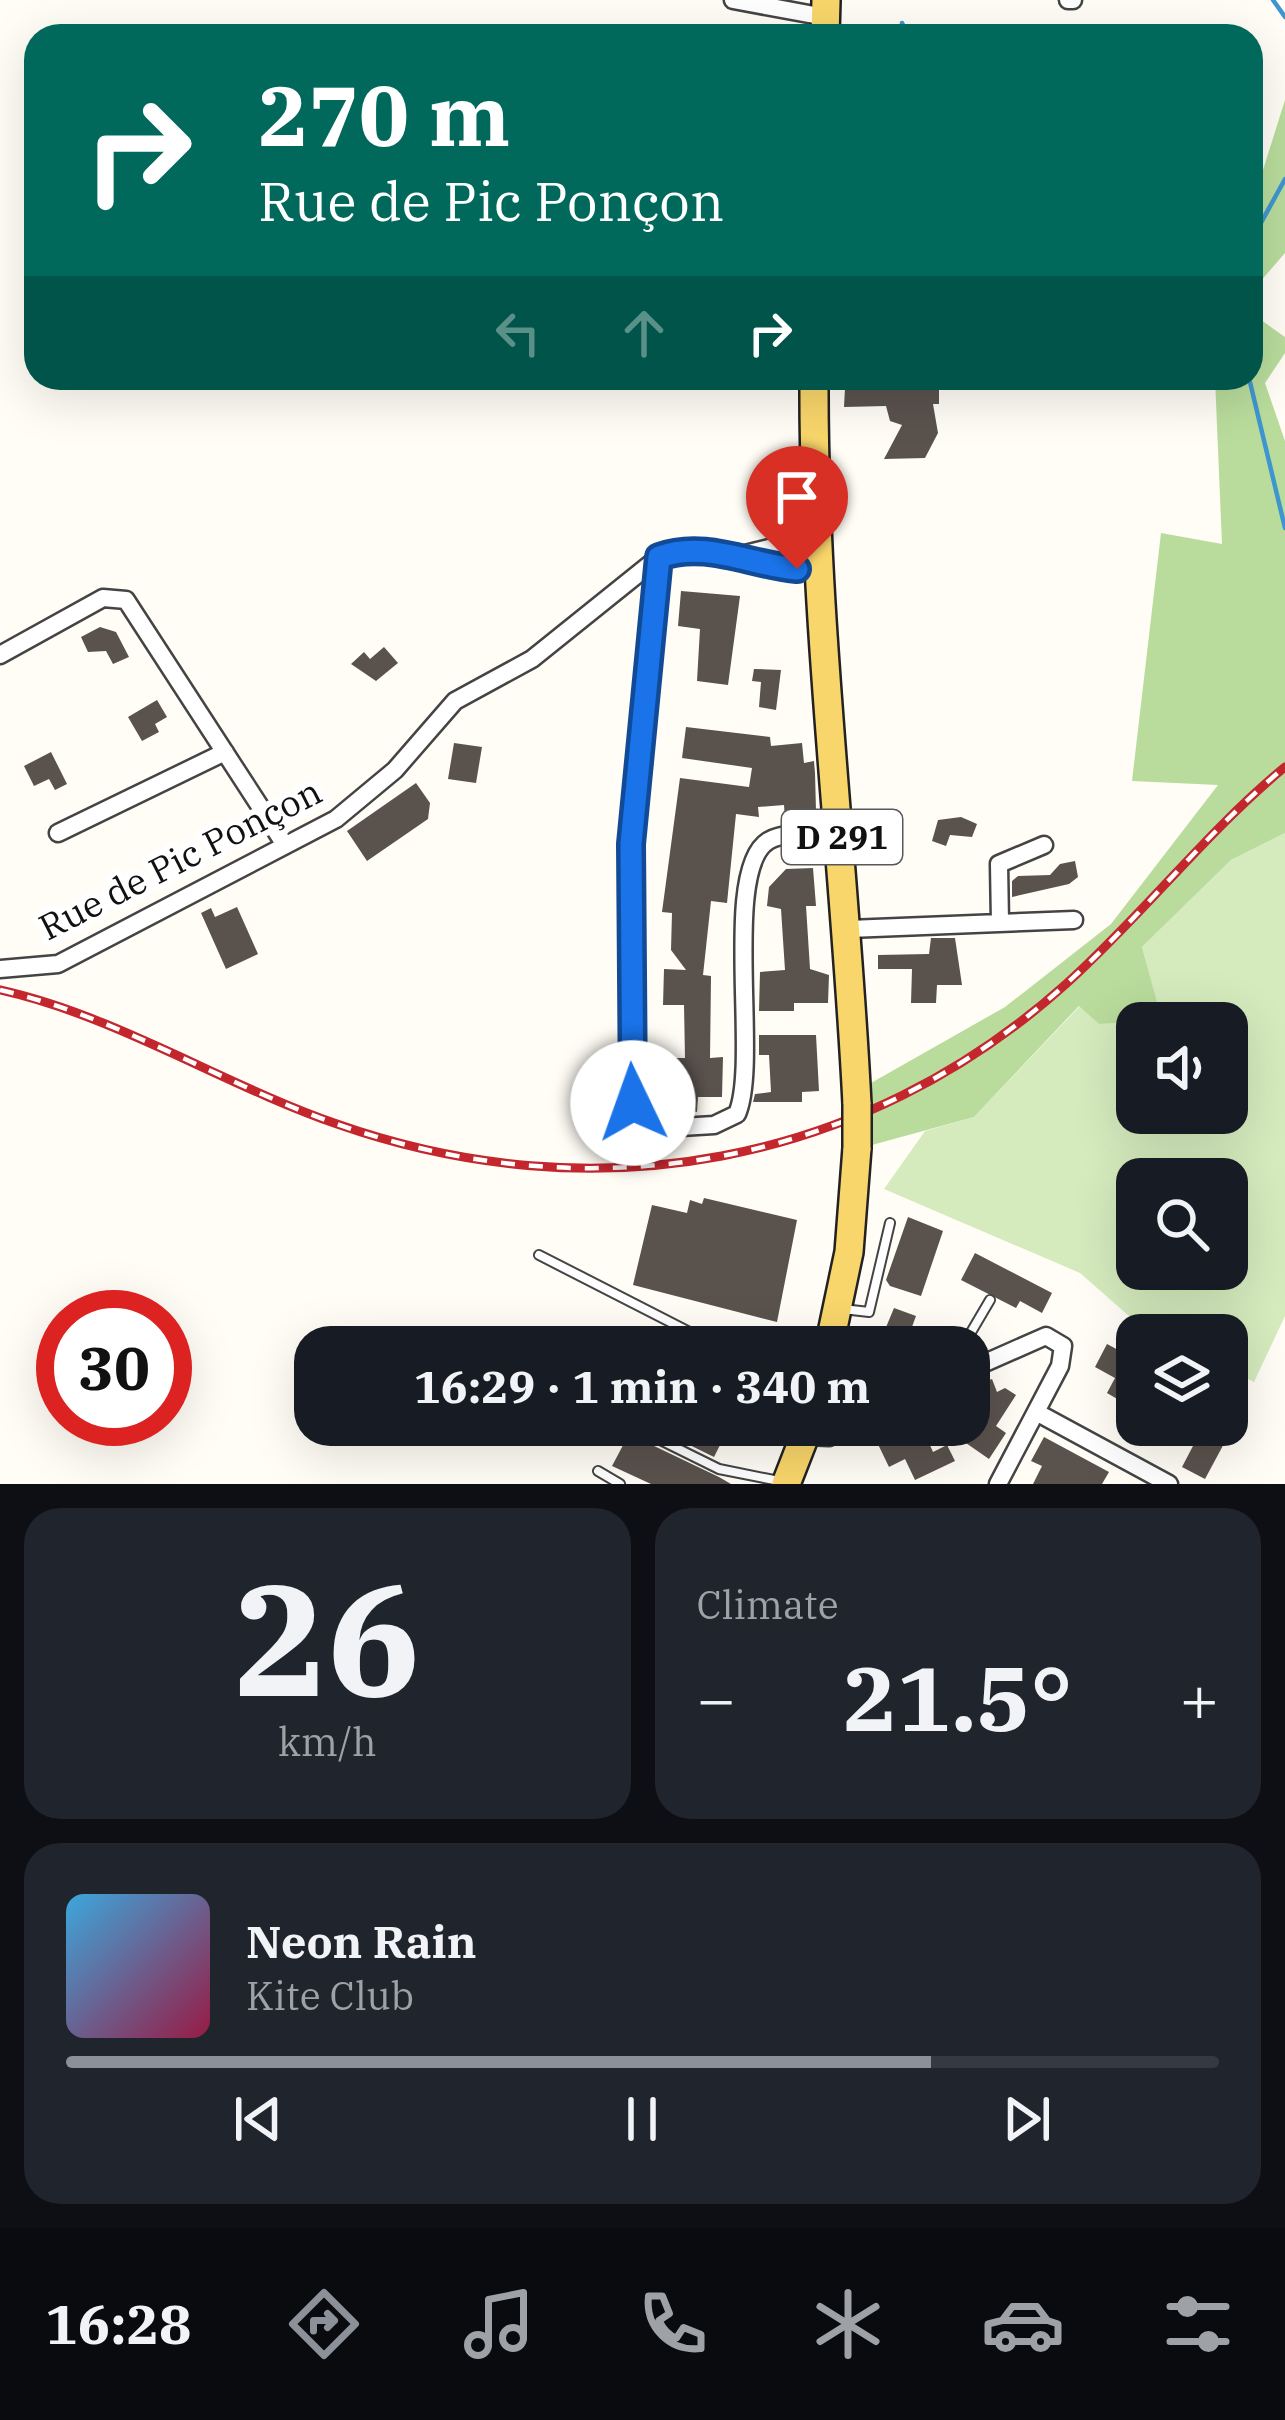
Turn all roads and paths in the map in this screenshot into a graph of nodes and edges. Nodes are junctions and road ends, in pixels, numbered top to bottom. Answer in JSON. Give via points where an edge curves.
{"nodes":[{"id":1,"x":734,"y":0,"type":"edge"},
{"id":2,"x":825,"y":18,"type":"edge"},
{"id":3,"x":816,"y":390,"type":"edge"},
{"id":4,"x":814,"y":504,"type":"junction"},
{"id":5,"x":784,"y":542,"type":"junction"},
{"id":6,"x":728,"y":554,"type":"junction"},
{"id":7,"x":659,"y":557,"type":"junction"},
{"id":8,"x":816,"y":560,"type":"junction"},
{"id":9,"x":783,"y":568,"type":"junction"},
{"id":10,"x":0,"y":655,"type":"edge"},
{"id":11,"x":225,"y":752,"type":"junction"},
{"id":12,"x":58,"y":833,"type":"dead end"},
{"id":13,"x":842,"y":834,"type":"junction"},
{"id":14,"x":285,"y":845,"type":"junction"},
{"id":15,"x":1044,"y":845,"type":"dead end"},
{"id":16,"x":1074,"y":920,"type":"dead end"},
{"id":17,"x":1000,"y":923,"type":"junction"},
{"id":18,"x":848,"y":928,"type":"junction"},
{"id":19,"x":0,"y":969,"type":"edge"},
{"id":20,"x":890,"y":1223,"type":"dead end"},
{"id":21,"x":539,"y":1256,"type":"dead end"},
{"id":22,"x":990,"y":1300,"type":"dead end"},
{"id":23,"x":838,"y":1308,"type":"junction"},
{"id":24,"x":677,"y":1326,"type":"edge"},
{"id":25,"x":834,"y":1326,"type":"edge"},
{"id":26,"x":975,"y":1326,"type":"edge"},
{"id":27,"x":990,"y":1360,"type":"edge"},
{"id":28,"x":1036,"y":1412,"type":"junction"},
{"id":29,"x":672,"y":1446,"type":"edge"},
{"id":30,"x":801,"y":1446,"type":"edge"},
{"id":31,"x":598,"y":1471,"type":"dead end"},
{"id":32,"x":620,"y":1484,"type":"edge"},
{"id":33,"x":785,"y":1484,"type":"edge"},
{"id":34,"x":998,"y":1484,"type":"edge"},
{"id":35,"x":1169,"y":1484,"type":"edge"}],
"edges":[{"from":1,"to":2,"type":"street"},
{"from":3,"to":4,"type":"main road","number":"D 291"},
{"from":4,"to":5,"type":"street"},
{"from":4,"to":8,"type":"main road","number":"D 291"},
{"from":5,"to":6,"type":"street","via":[[766,552]]},
{"from":5,"to":8,"type":"street","via":[[802,541]]},
{"from":5,"to":9,"type":"street"},
{"from":6,"to":7,"type":"street","via":[[681,549]]},
{"from":6,"to":9,"type":"street"},
{"from":7,"to":13,"type":"street","via":[[631,844],[630,1083],[648,1129],[713,1125],[737,1114],[752,861],[777,837]]},
{"from":7,"to":14,"type":"street","name":"Rue de Pic Ponçon","via":[[532,658],[455,701],[374,789]]},
{"from":8,"to":9,"type":"street"},
{"from":8,"to":13,"type":"main road","number":"D 291"},
{"from":10,"to":11,"type":"street","via":[[103,598],[126,600]]},
{"from":11,"to":12,"type":"street"},
{"from":11,"to":14,"type":"street"},
{"from":13,"to":18,"type":"main road","number":"D 291"},
{"from":14,"to":19,"type":"street","name":"Rue de Pic Ponçon","via":[[58,964]]},
{"from":15,"to":17,"type":"street","via":[[999,864]]},
{"from":16,"to":17,"type":"street"},
{"from":17,"to":18,"type":"street"},
{"from":18,"to":23,"type":"main road","number":"D 291","bridge":true,"via":[[857,1148]]},
{"from":20,"to":23,"type":"lane","via":[[869,1312]]},
{"from":21,"to":24,"type":"lane"},
{"from":22,"to":26,"type":"lane"},
{"from":23,"to":25,"type":"main road"},
{"from":27,"to":28,"type":"street","via":[[1046,1336],[1060,1339],[1065,1355]]},
{"from":28,"to":34,"type":"street"},
{"from":28,"to":35,"type":"street"},
{"from":29,"to":33,"type":"lane","via":[[719,1469]]},
{"from":30,"to":33,"type":"main road"},
{"from":31,"to":32,"type":"lane"}]}
